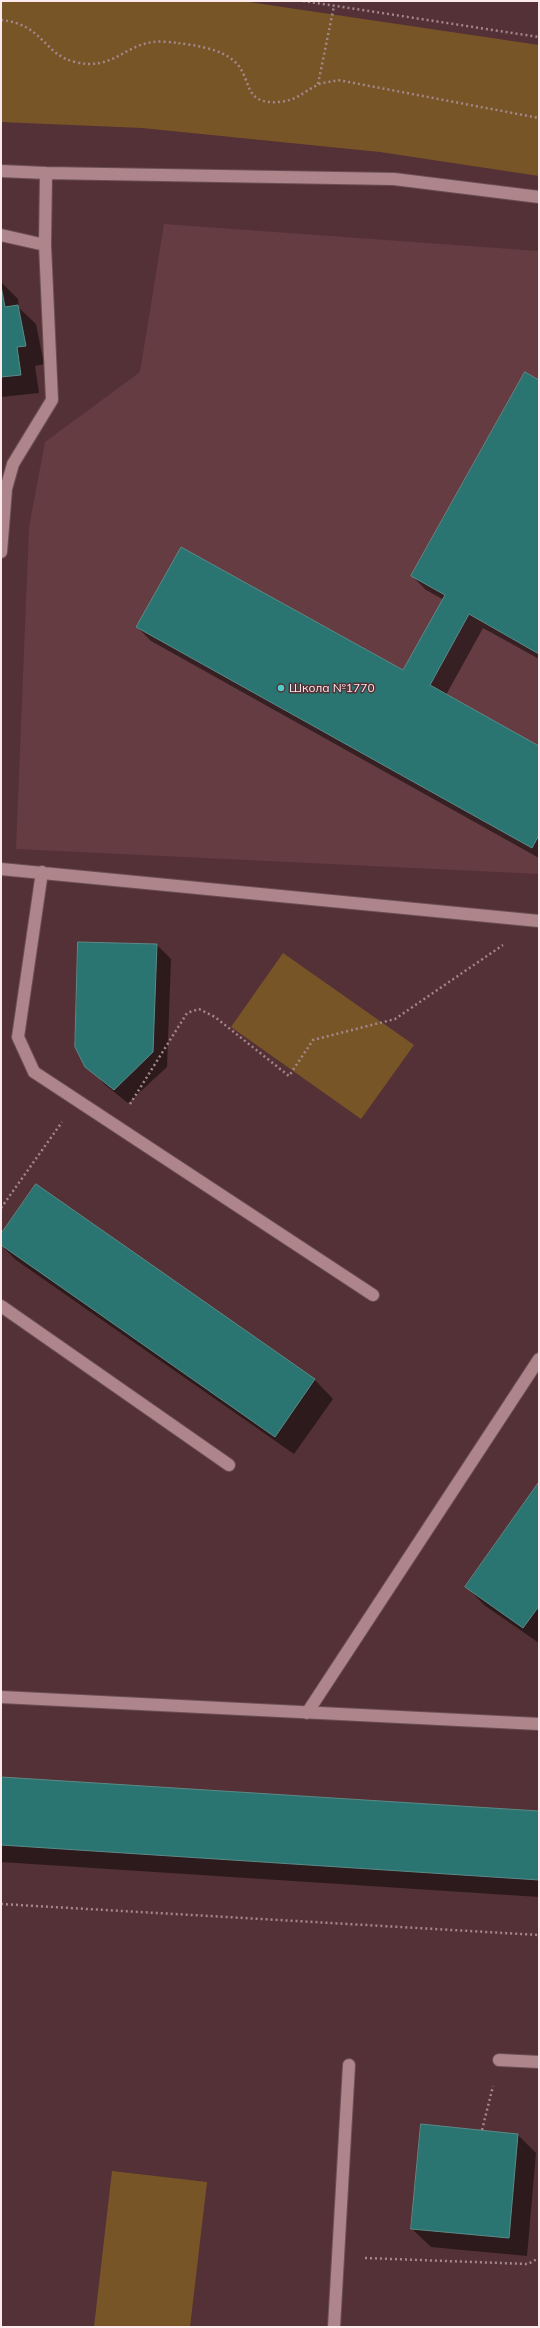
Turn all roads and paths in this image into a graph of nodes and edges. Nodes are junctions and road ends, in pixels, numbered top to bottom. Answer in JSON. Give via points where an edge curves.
{"nodes":[{"id":1,"x":303,"y":1,"type":"edge"},
{"id":2,"x":334,"y":6,"type":"junction"},
{"id":3,"x":1,"y":20,"type":"edge"},
{"id":4,"x":539,"y":37,"type":"edge"},
{"id":5,"x":318,"y":84,"type":"junction"},
{"id":6,"x":539,"y":118,"type":"edge"},
{"id":7,"x":1,"y":171,"type":"edge"},
{"id":8,"x":46,"y":173,"type":"junction"},
{"id":9,"x":539,"y":197,"type":"edge"},
{"id":10,"x":1,"y":234,"type":"edge"},
{"id":11,"x":45,"y":245,"type":"junction"},
{"id":12,"x":1,"y":462,"type":"edge"},
{"id":13,"x":13,"y":464,"type":"junction"},
{"id":14,"x":1,"y":552,"type":"edge"},
{"id":15,"x":1,"y":869,"type":"edge"},
{"id":16,"x":42,"y":872,"type":"junction"},
{"id":17,"x":539,"y":921,"type":"edge"},
{"id":18,"x":506,"y":943,"type":"dead end"},
{"id":19,"x":77,"y":1101,"type":"junction"},
{"id":20,"x":116,"y":1126,"type":"junction"},
{"id":21,"x":1,"y":1208,"type":"edge"},
{"id":22,"x":373,"y":1295,"type":"dead end"},
{"id":23,"x":1,"y":1306,"type":"edge"},
{"id":24,"x":539,"y":1359,"type":"edge"},
{"id":25,"x":229,"y":1464,"type":"dead end"},
{"id":26,"x":1,"y":1697,"type":"edge"},
{"id":27,"x":306,"y":1713,"type":"junction"},
{"id":28,"x":539,"y":1724,"type":"edge"},
{"id":29,"x":1,"y":1904,"type":"edge"},
{"id":30,"x":539,"y":1934,"type":"edge"},
{"id":31,"x":499,"y":2060,"type":"joint"},
{"id":32,"x":539,"y":2062,"type":"edge"},
{"id":33,"x":349,"y":2065,"type":"dead end"},
{"id":34,"x":482,"y":2130,"type":"dead end"},
{"id":35,"x":338,"y":2257,"type":"junction"},
{"id":36,"x":539,"y":2258,"type":"edge"},
{"id":37,"x":334,"y":2327,"type":"edge"}],
"edges":[{"from":1,"to":2,"type":"path"},
{"from":2,"to":4,"type":"path"},
{"from":2,"to":5,"type":"path"},
{"from":3,"to":5,"type":"path","via":[[17,22],[36,32],[61,57],[90,65],[122,56],[152,42],[177,43],[217,51],[235,61],[249,91],[260,99],[277,102],[296,99]]},
{"from":5,"to":6,"type":"path","via":[[338,80]]},
{"from":7,"to":8,"type":"lane"},
{"from":8,"to":9,"type":"lane","via":[[394,179]]},
{"from":8,"to":11,"type":"lane"},
{"from":10,"to":11,"type":"lane"},
{"from":11,"to":13,"type":"lane","via":[[52,400]]},
{"from":12,"to":13,"type":"lane"},
{"from":13,"to":14,"type":"lane","via":[[6,489]]},
{"from":15,"to":16,"type":"lane"},
{"from":16,"to":17,"type":"lane"},
{"from":16,"to":19,"type":"lane","via":[[18,1037],[34,1072]]},
{"from":18,"to":20,"type":"path","via":[[395,1019],[313,1040],[289,1076],[215,1017],[199,1009],[187,1013]]},
{"from":19,"to":20,"type":"lane"},
{"from":19,"to":21,"type":"path"},
{"from":20,"to":22,"type":"lane"},
{"from":23,"to":25,"type":"lane"},
{"from":24,"to":27,"type":"lane"},
{"from":26,"to":27,"type":"lane"},
{"from":27,"to":28,"type":"lane"},
{"from":29,"to":30,"type":"path"},
{"from":31,"to":32,"type":"lane"},
{"from":31,"to":34,"type":"path"},
{"from":33,"to":35,"type":"lane"},
{"from":35,"to":36,"type":"path","via":[[528,2264]]},
{"from":35,"to":37,"type":"lane"}]}
